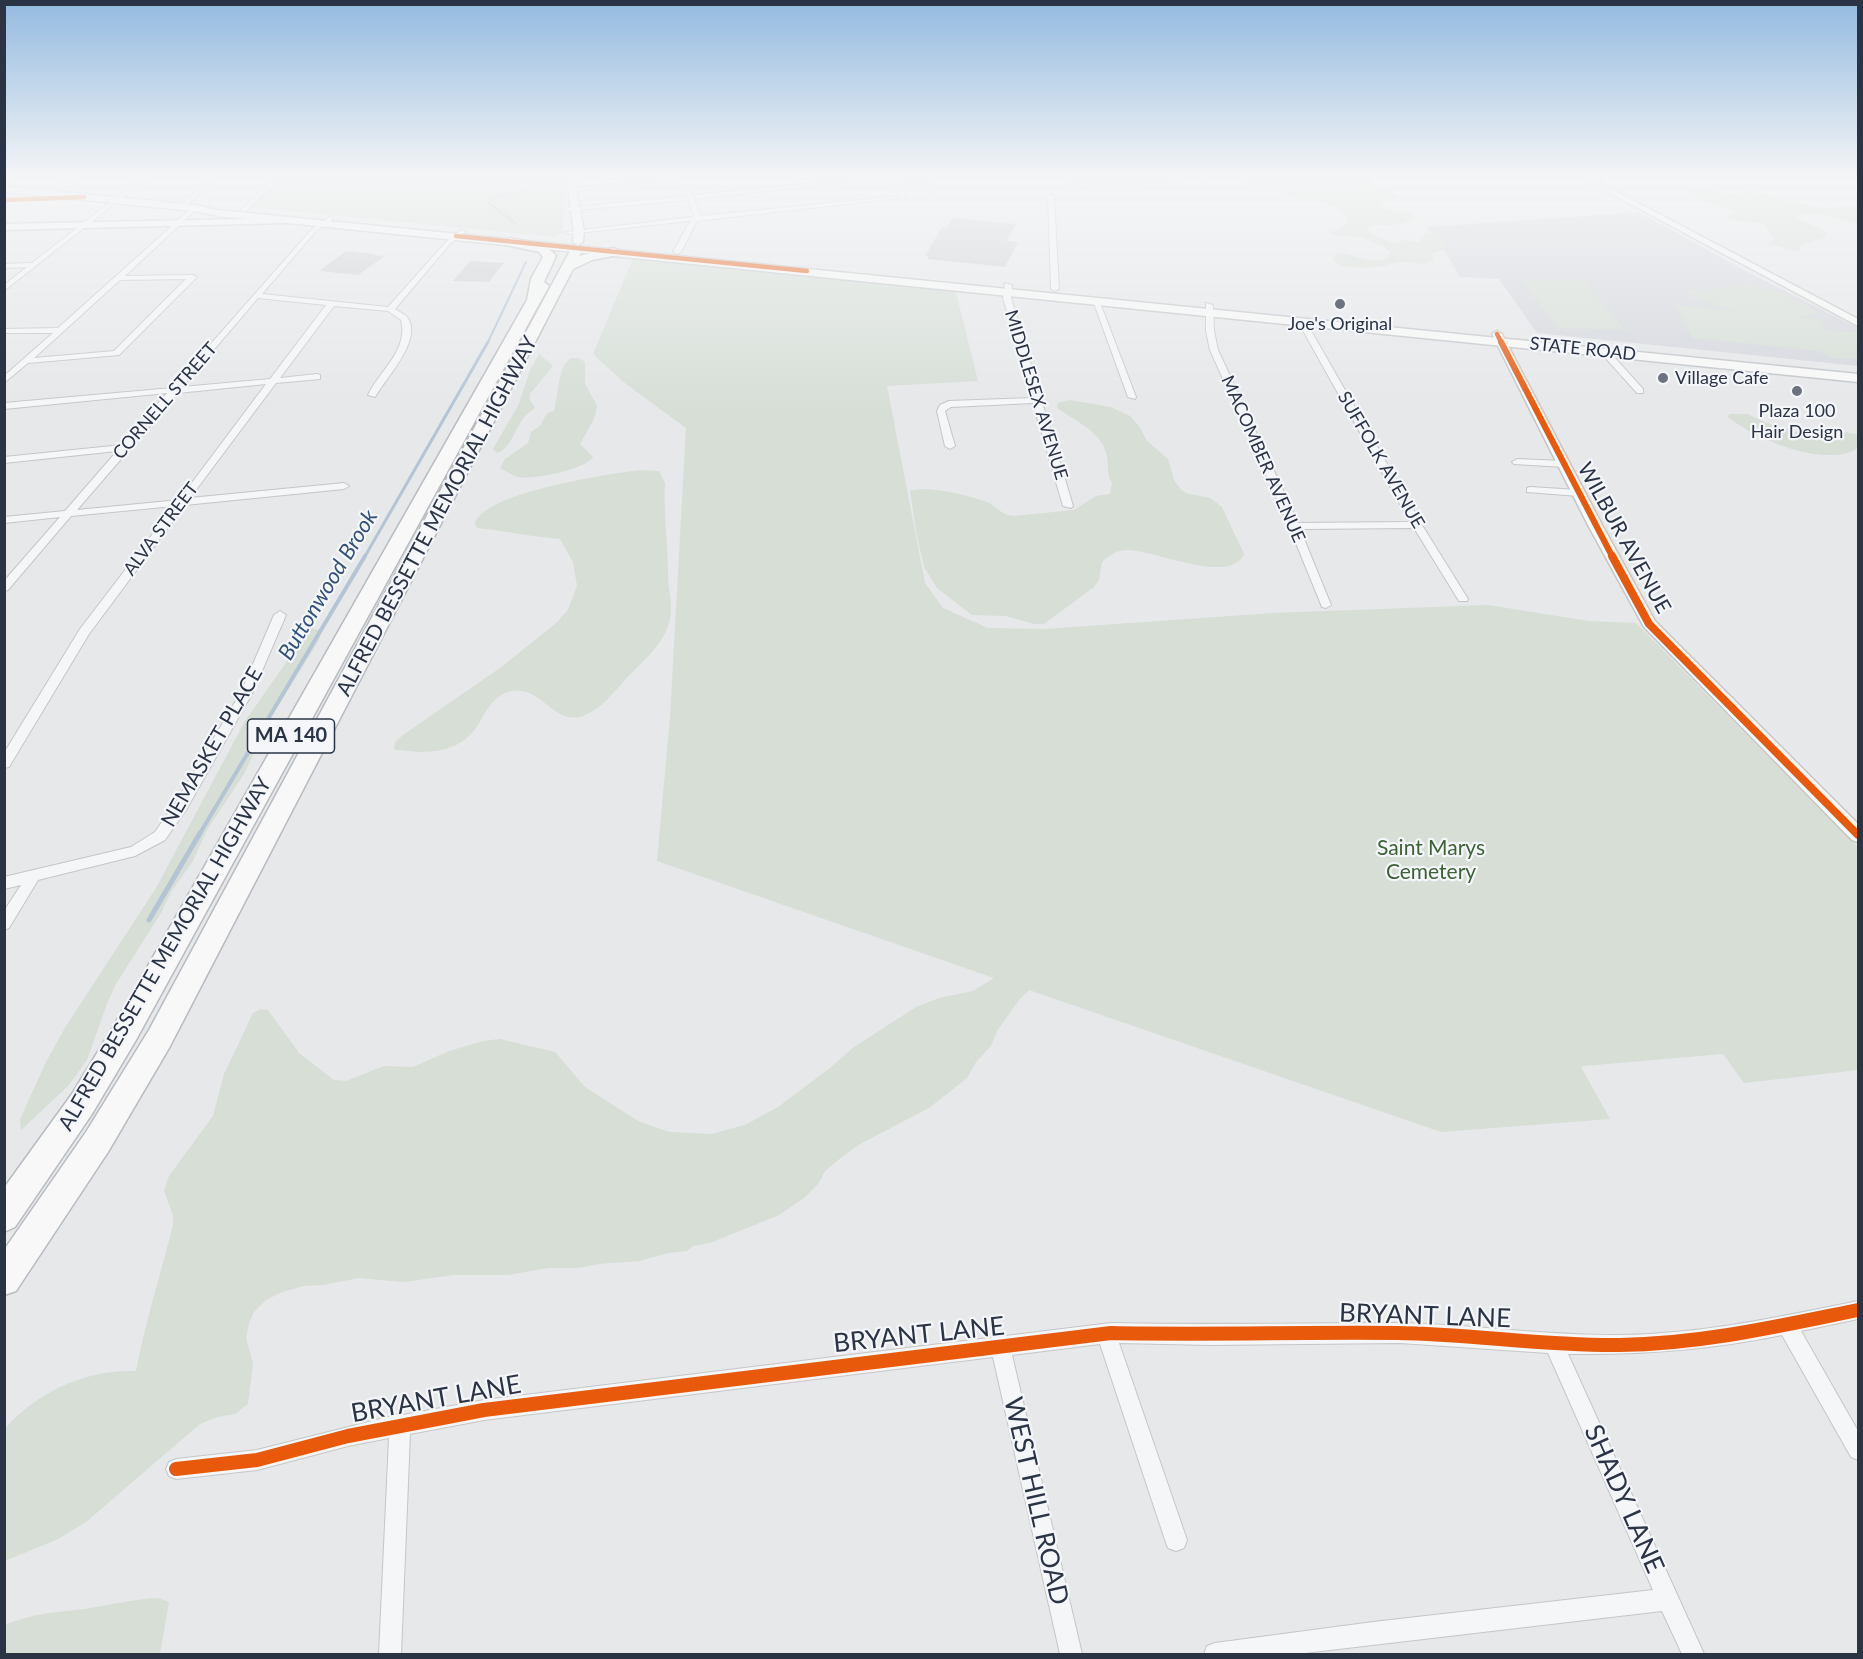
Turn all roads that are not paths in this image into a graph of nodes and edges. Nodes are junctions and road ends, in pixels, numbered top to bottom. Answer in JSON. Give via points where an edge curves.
{"nodes":[{"id":1,"x":47,"y":255,"type":"edge"},
{"id":2,"x":143,"y":255,"type":"edge"},
{"id":3,"x":292,"y":255,"type":"edge"},
{"id":4,"x":439,"y":255,"type":"edge"},
{"id":5,"x":549,"y":255,"type":"edge"},
{"id":6,"x":564,"y":255,"type":"edge"},
{"id":7,"x":566,"y":255,"type":"edge"},
{"id":8,"x":656,"y":255,"type":"edge"},
{"id":9,"x":704,"y":255,"type":"edge"},
{"id":10,"x":1054,"y":255,"type":"edge"},
{"id":11,"x":1732,"y":255,"type":"edge"},
{"id":12,"x":35,"y":265,"type":"junction"},
{"id":13,"x":4,"y":266,"type":"edge"},
{"id":14,"x":809,"y":268,"type":"junction"},
{"id":15,"x":119,"y":278,"type":"junction"},
{"id":16,"x":1007,"y":288,"type":"junction"},
{"id":17,"x":4,"y":289,"type":"edge"},
{"id":18,"x":1055,"y":290,"type":"junction"},
{"id":19,"x":257,"y":296,"type":"junction"},
{"id":20,"x":1095,"y":300,"type":"junction"},
{"id":21,"x":533,"y":301,"type":"junction"},
{"id":22,"x":331,"y":304,"type":"junction"},
{"id":23,"x":1209,"y":308,"type":"junction"},
{"id":24,"x":390,"y":309,"type":"junction"},
{"id":25,"x":1301,"y":320,"type":"junction"},
{"id":26,"x":1858,"y":323,"type":"edge"},
{"id":27,"x":61,"y":330,"type":"junction"},
{"id":28,"x":4,"y":331,"type":"edge"},
{"id":29,"x":1498,"y":337,"type":"junction"},
{"id":30,"x":1604,"y":351,"type":"junction"},
{"id":31,"x":26,"y":361,"type":"junction"},
{"id":32,"x":1858,"y":371,"type":"edge"},
{"id":33,"x":317,"y":377,"type":"dead end"},
{"id":34,"x":1858,"y":378,"type":"edge"},
{"id":35,"x":4,"y":381,"type":"edge"},
{"id":36,"x":274,"y":381,"type":"junction"},
{"id":37,"x":174,"y":391,"type":"junction"},
{"id":38,"x":1640,"y":391,"type":"dead end"},
{"id":39,"x":372,"y":395,"type":"dead end"},
{"id":40,"x":1132,"y":397,"type":"dead end"},
{"id":41,"x":1037,"y":400,"type":"junction"},
{"id":42,"x":4,"y":406,"type":"edge"},
{"id":43,"x":950,"y":446,"type":"dead end"},
{"id":44,"x":124,"y":448,"type":"junction"},
{"id":45,"x":4,"y":459,"type":"edge"},
{"id":46,"x":1517,"y":462,"type":"dead end"},
{"id":47,"x":1564,"y":465,"type":"junction"},
{"id":48,"x":344,"y":486,"type":"dead end"},
{"id":49,"x":1530,"y":490,"type":"dead end"},
{"id":50,"x":1578,"y":493,"type":"junction"},
{"id":51,"x":182,"y":501,"type":"junction"},
{"id":52,"x":1068,"y":506,"type":"dead end"},
{"id":53,"x":68,"y":513,"type":"junction"},
{"id":54,"x":4,"y":520,"type":"edge"},
{"id":55,"x":1417,"y":525,"type":"junction"},
{"id":56,"x":1294,"y":526,"type":"junction"},
{"id":57,"x":4,"y":588,"type":"edge"},
{"id":58,"x":1463,"y":599,"type":"dead end"},
{"id":59,"x":1326,"y":605,"type":"dead end"},
{"id":60,"x":280,"y":615,"type":"dead end"},
{"id":61,"x":4,"y":764,"type":"edge"},
{"id":62,"x":1858,"y":835,"type":"edge"},
{"id":63,"x":32,"y":878,"type":"junction"},
{"id":64,"x":4,"y":883,"type":"edge"},
{"id":65,"x":4,"y":924,"type":"edge"},
{"id":66,"x":4,"y":1216,"type":"edge"},
{"id":67,"x":4,"y":1279,"type":"edge"},
{"id":68,"x":1858,"y":1310,"type":"edge"},
{"id":69,"x":1787,"y":1326,"type":"junction"},
{"id":70,"x":1106,"y":1334,"type":"junction"},
{"id":71,"x":1554,"y":1344,"type":"junction"},
{"id":72,"x":1001,"y":1348,"type":"junction"},
{"id":73,"x":400,"y":1424,"type":"junction"},
{"id":74,"x":1858,"y":1450,"type":"edge"},
{"id":75,"x":176,"y":1469,"type":"dead end"},
{"id":76,"x":1176,"y":1540,"type":"dead end"},
{"id":77,"x":1670,"y":1599,"type":"junction"},
{"id":78,"x":390,"y":1654,"type":"edge"},
{"id":79,"x":1071,"y":1654,"type":"edge"},
{"id":80,"x":1215,"y":1654,"type":"edge"},
{"id":81,"x":1693,"y":1654,"type":"edge"}],
"edges":[{"from":1,"to":12,"type":"street"},
{"from":2,"to":15,"type":"street"},
{"from":3,"to":19,"type":"street","name":"CORNELL STREET"},
{"from":4,"to":24,"type":"street"},
{"from":5,"to":21,"type":"highway"},
{"from":6,"to":21,"type":"highway","name":"ALFRED BESSETTE MEMORIAL HIGHWAY","number":"MA 140"},
{"from":7,"to":67,"type":"highway","name":"ALFRED BESSETTE MEMORIAL HIGHWAY","number":"MA 140","via":[[159,1039],[98,1142]]},
{"from":8,"to":14,"type":"main road"},
{"from":9,"to":14,"type":"main road"},
{"from":10,"to":18,"type":"street"},
{"from":11,"to":26,"type":"street"},
{"from":12,"to":13,"type":"street"},
{"from":12,"to":17,"type":"street"},
{"from":14,"to":16,"type":"main road","name":"STATE ROAD"},
{"from":15,"to":27,"type":"street"},
{"from":15,"to":31,"type":"street","via":[[193,277],[116,353]]},
{"from":16,"to":18,"type":"main road","name":"STATE ROAD"},
{"from":16,"to":20,"type":"main road","name":"STATE ROAD"},
{"from":16,"to":41,"type":"street","name":"MIDDLESEX AVENUE"},
{"from":18,"to":23,"type":"main road","name":"STATE ROAD"},
{"from":19,"to":22,"type":"street"},
{"from":19,"to":37,"type":"street","name":"CORNELL STREET"},
{"from":20,"to":23,"type":"main road","name":"STATE ROAD"},
{"from":20,"to":40,"type":"street"},
{"from":21,"to":66,"type":"highway","name":"ALFRED BESSETTE MEMORIAL HIGHWAY","number":"MA 140","via":[[126,1032],[82,1104]]},
{"from":22,"to":24,"type":"street"},
{"from":22,"to":36,"type":"street","name":"ALVA STREET"},
{"from":23,"to":25,"type":"main road","name":"STATE ROAD"},
{"from":23,"to":29,"type":"main road","name":"STATE ROAD"},
{"from":23,"to":56,"type":"street","name":"MACOMBER AVENUE","via":[[1214,350]]},
{"from":24,"to":39,"type":"street","via":[[405,319],[408,334]]},
{"from":25,"to":29,"type":"main road","name":"STATE ROAD"},
{"from":25,"to":55,"type":"street","name":"SUFFOLK AVENUE"},
{"from":27,"to":28,"type":"street"},
{"from":27,"to":31,"type":"street"},
{"from":29,"to":30,"type":"main road","name":"STATE ROAD"},
{"from":29,"to":32,"type":"main road","name":"STATE ROAD"},
{"from":29,"to":47,"type":"street","name":"WILBUR AVENUE"},
{"from":30,"to":34,"type":"main road","name":"STATE ROAD"},
{"from":30,"to":38,"type":"street"},
{"from":31,"to":35,"type":"street"},
{"from":33,"to":36,"type":"street"},
{"from":36,"to":37,"type":"street"},
{"from":36,"to":51,"type":"street","name":"ALVA STREET"},
{"from":37,"to":42,"type":"street"},
{"from":37,"to":44,"type":"street","name":"CORNELL STREET"},
{"from":41,"to":43,"type":"street","via":[[943,407]]},
{"from":41,"to":52,"type":"street","name":"MIDDLESEX AVENUE"},
{"from":44,"to":45,"type":"street"},
{"from":44,"to":53,"type":"street","name":"CORNELL STREET"},
{"from":46,"to":47,"type":"street"},
{"from":47,"to":50,"type":"street","name":"WILBUR AVENUE"},
{"from":48,"to":51,"type":"street"},
{"from":49,"to":50,"type":"street"},
{"from":50,"to":62,"type":"street","name":"WILBUR AVENUE","via":[[1653,628]]},
{"from":51,"to":53,"type":"street"},
{"from":51,"to":61,"type":"street","name":"ALVA STREET","via":[[84,632]]},
{"from":53,"to":54,"type":"street"},
{"from":53,"to":57,"type":"street","name":"CORNELL STREET"},
{"from":55,"to":56,"type":"street"},
{"from":55,"to":58,"type":"street","name":"SUFFOLK AVENUE"},
{"from":56,"to":59,"type":"street","name":"MACOMBER AVENUE"},
{"from":60,"to":63,"type":"street","name":"NEMASKET PLACE","via":[[247,692],[173,818],[153,842],[135,851]]},
{"from":63,"to":64,"type":"street"},
{"from":63,"to":65,"type":"street"},
{"from":68,"to":69,"type":"street","name":"BRYANT LANE"},
{"from":69,"to":71,"type":"street","name":"BRYANT LANE","via":[[1674,1342]]},
{"from":69,"to":74,"type":"street"},
{"from":70,"to":71,"type":"street","name":"BRYANT LANE","via":[[1400,1333]]},
{"from":70,"to":72,"type":"street","name":"BRYANT LANE"},
{"from":70,"to":76,"type":"street"},
{"from":71,"to":77,"type":"street","name":"SHADY LANE"},
{"from":72,"to":73,"type":"street","name":"BRYANT LANE","via":[[641,1389]]},
{"from":72,"to":79,"type":"street","name":"WEST HILL ROAD"},
{"from":73,"to":75,"type":"street","name":"BRYANT LANE","via":[[257,1460]]},
{"from":73,"to":78,"type":"street"},
{"from":77,"to":80,"type":"street"},
{"from":77,"to":81,"type":"street","name":"SHADY LANE"}]}
